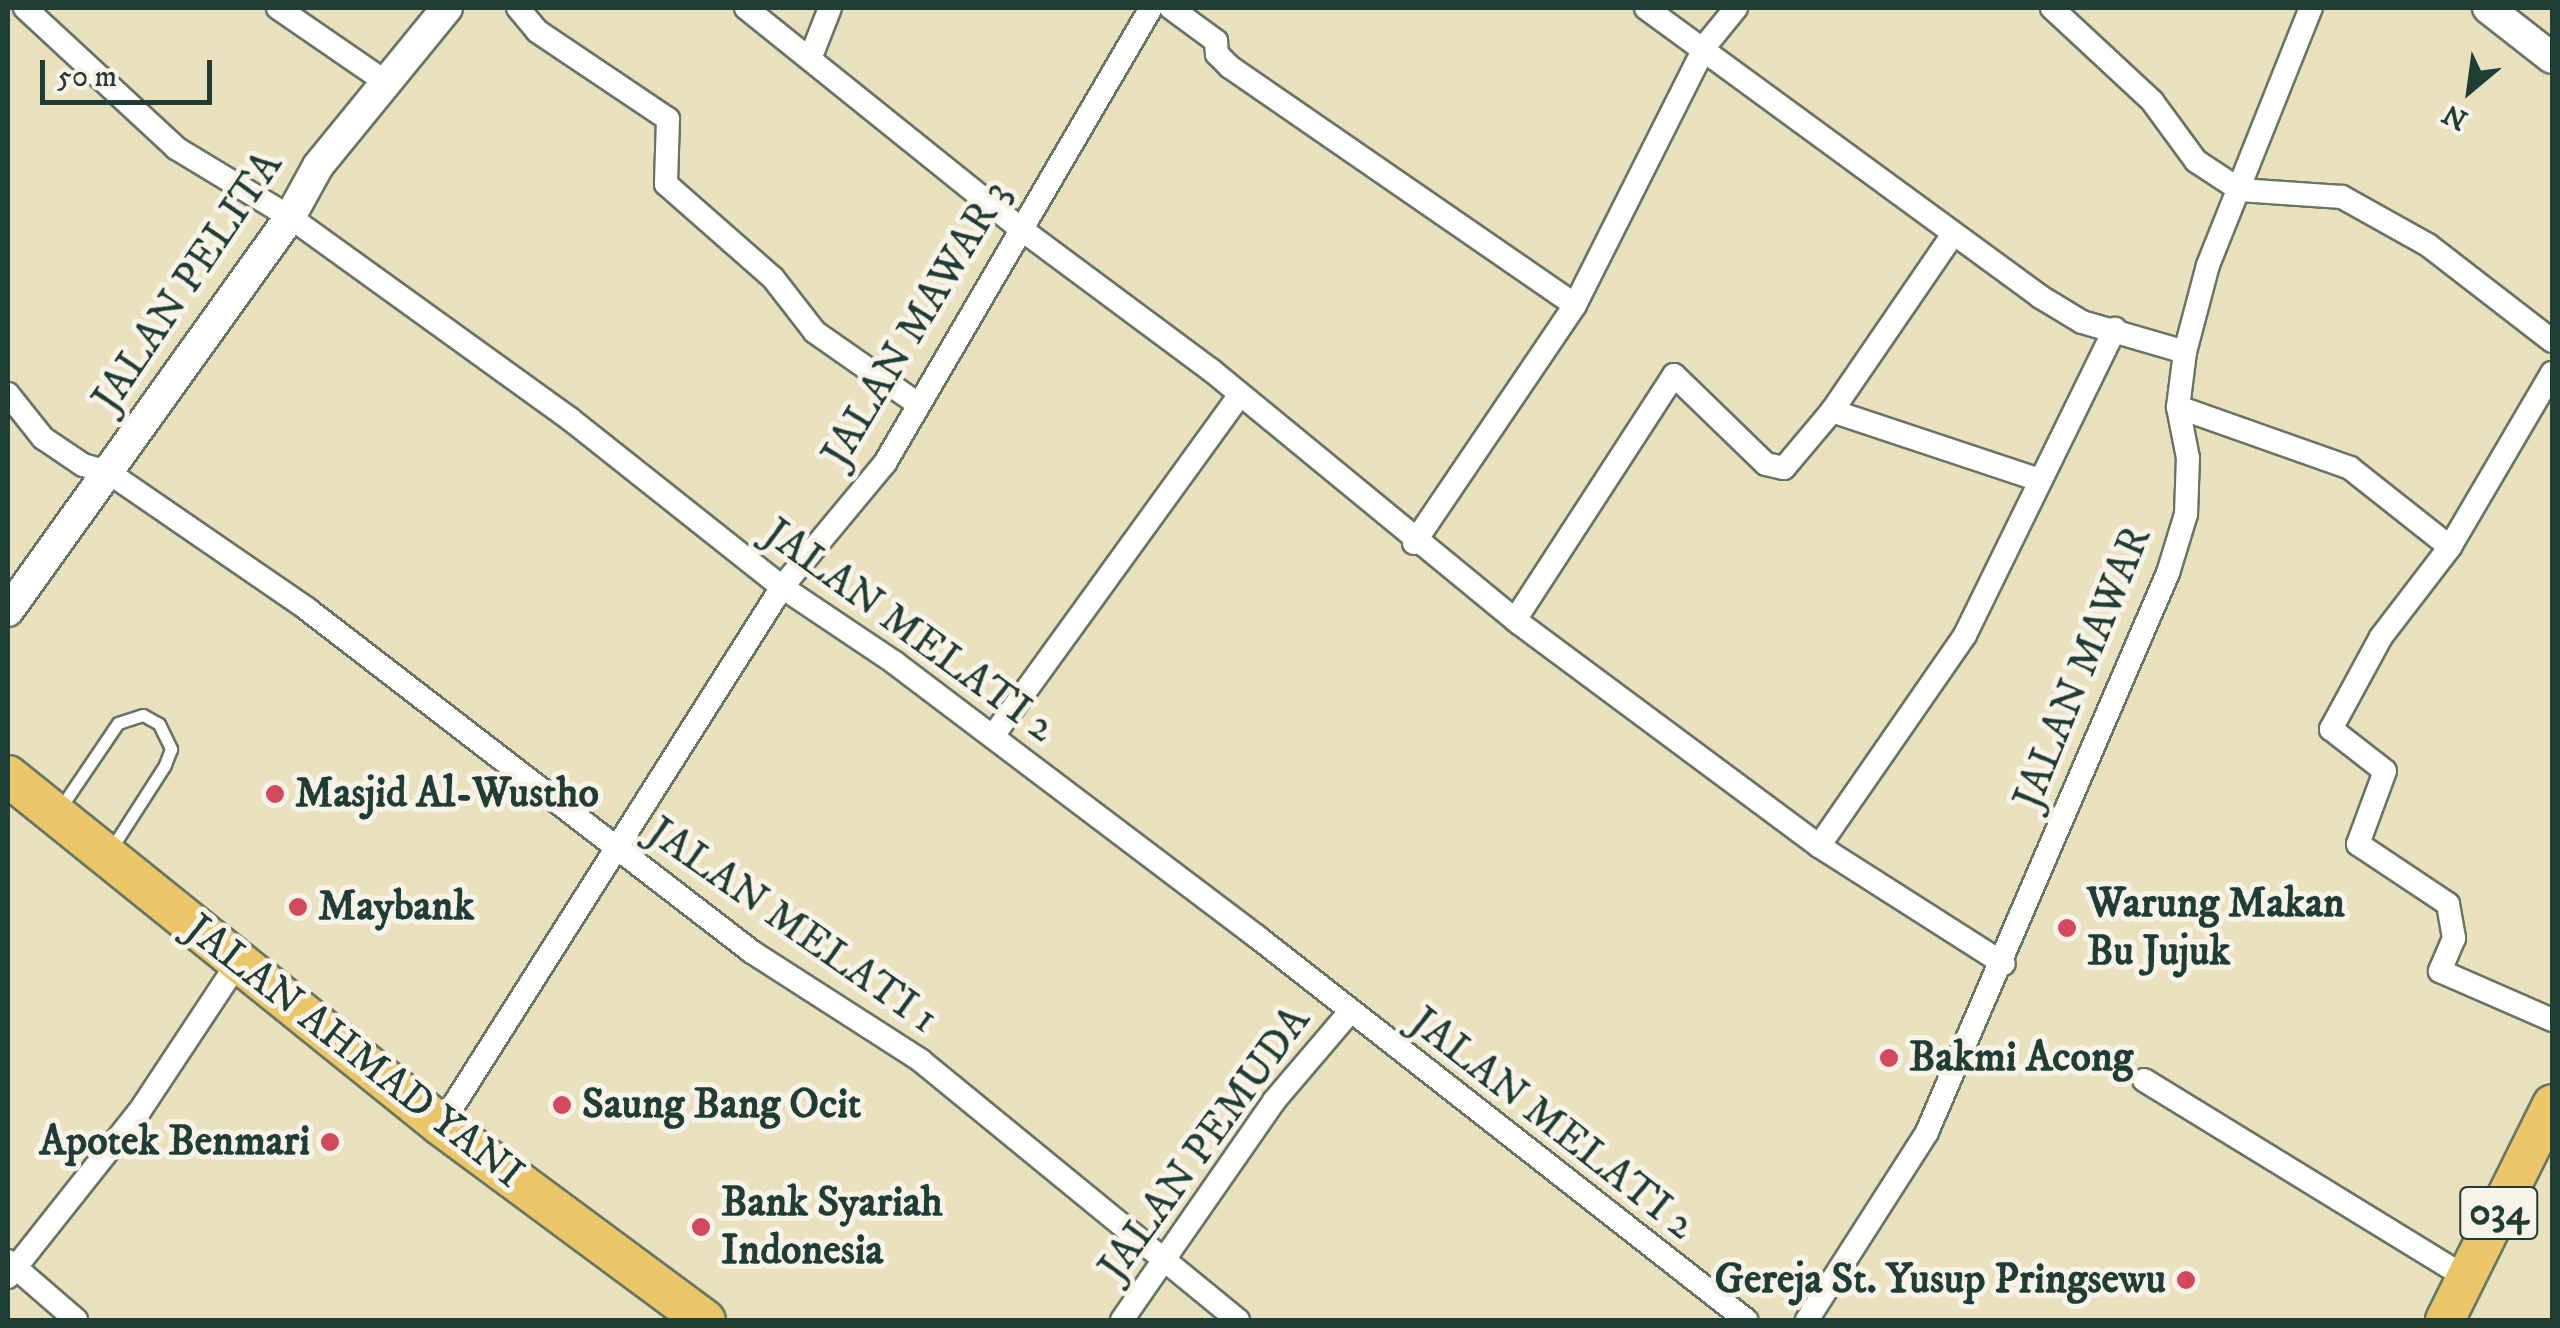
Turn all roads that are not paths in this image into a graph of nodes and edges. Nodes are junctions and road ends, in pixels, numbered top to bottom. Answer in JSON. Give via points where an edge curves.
{"nodes":[{"id":1,"x":25,"y":8,"type":"edge"},
{"id":2,"x":278,"y":8,"type":"edge"},
{"id":3,"x":447,"y":8,"type":"edge"},
{"id":4,"x":518,"y":8,"type":"edge"},
{"id":5,"x":746,"y":8,"type":"edge"},
{"id":6,"x":830,"y":8,"type":"edge"},
{"id":7,"x":1151,"y":8,"type":"edge"},
{"id":8,"x":1171,"y":8,"type":"edge"},
{"id":9,"x":1646,"y":8,"type":"edge"},
{"id":10,"x":1736,"y":8,"type":"edge"},
{"id":11,"x":2052,"y":8,"type":"edge"},
{"id":12,"x":2311,"y":8,"type":"edge"},
{"id":13,"x":2488,"y":8,"type":"edge"},
{"id":14,"x":1705,"y":46,"type":"junction"},
{"id":15,"x":2552,"y":58,"type":"edge"},
{"id":16,"x":810,"y":59,"type":"junction"},
{"id":17,"x":387,"y":82,"type":"junction"},
{"id":18,"x":2240,"y":190,"type":"junction"},
{"id":19,"x":290,"y":217,"type":"junction"},
{"id":20,"x":1021,"y":230,"type":"junction"},
{"id":21,"x":1952,"y":236,"type":"junction"},
{"id":22,"x":1575,"y":306,"type":"junction"},
{"id":23,"x":2115,"y":329,"type":"junction"},
{"id":24,"x":2552,"y":341,"type":"edge"},
{"id":25,"x":2186,"y":352,"type":"junction"},
{"id":26,"x":2552,"y":373,"type":"edge"},
{"id":27,"x":8,"y":394,"type":"edge"},
{"id":28,"x":1240,"y":395,"type":"junction"},
{"id":29,"x":915,"y":402,"type":"junction"},
{"id":30,"x":2178,"y":407,"type":"junction"},
{"id":31,"x":1832,"y":411,"type":"junction"},
{"id":32,"x":108,"y":472,"type":"junction"},
{"id":33,"x":2039,"y":480,"type":"junction"},
{"id":34,"x":1414,"y":543,"type":"junction"},
{"id":35,"x":2450,"y":546,"type":"junction"},
{"id":36,"x":782,"y":587,"type":"junction"},
{"id":37,"x":8,"y":611,"type":"edge"},
{"id":38,"x":1515,"y":620,"type":"junction"},
{"id":39,"x":993,"y":736,"type":"junction"},
{"id":40,"x":8,"y":776,"type":"edge"},
{"id":41,"x":56,"y":816,"type":"junction"},
{"id":42,"x":1819,"y":846,"type":"junction"},
{"id":43,"x":616,"y":850,"type":"junction"},
{"id":44,"x":106,"y":856,"type":"junction"},
{"id":45,"x":237,"y":964,"type":"junction"},
{"id":46,"x":2004,"y":964,"type":"junction"},
{"id":47,"x":1349,"y":1013,"type":"junction"},
{"id":48,"x":2552,"y":1020,"type":"edge"},
{"id":49,"x":2144,"y":1080,"type":"dead end"},
{"id":50,"x":2552,"y":1104,"type":"edge"},
{"id":51,"x":441,"y":1125,"type":"junction"},
{"id":52,"x":1161,"y":1260,"type":"junction"},
{"id":53,"x":10,"y":1269,"type":"edge"},
{"id":54,"x":2467,"y":1278,"type":"junction"},
{"id":55,"x":76,"y":1320,"type":"edge"},
{"id":56,"x":705,"y":1320,"type":"edge"},
{"id":57,"x":1122,"y":1320,"type":"edge"},
{"id":58,"x":1238,"y":1320,"type":"edge"},
{"id":59,"x":1746,"y":1320,"type":"edge"},
{"id":60,"x":1807,"y":1320,"type":"edge"},
{"id":61,"x":2445,"y":1320,"type":"edge"}],
"edges":[{"from":1,"to":19,"type":"street","name":"JALAN MELATI 2","via":[[176,148]]},
{"from":2,"to":17,"type":"street"},
{"from":3,"to":17,"type":"street","name":"JALAN PELITA"},
{"from":4,"to":29,"type":"street","via":[[537,31],[668,120],[666,184],[773,278],[815,332]]},
{"from":5,"to":16,"type":"street"},
{"from":6,"to":16,"type":"street"},
{"from":7,"to":20,"type":"street","name":"JALAN MAWAR 3"},
{"from":8,"to":22,"type":"street","via":[[1216,41],[1217,54],[1230,67]]},
{"from":9,"to":14,"type":"street"},
{"from":10,"to":14,"type":"street"},
{"from":11,"to":18,"type":"street","via":[[2152,101],[2196,160]]},
{"from":12,"to":18,"type":"street","name":"JALAN MAWAR"},
{"from":13,"to":15,"type":"street"},
{"from":14,"to":21,"type":"street"},
{"from":14,"to":22,"type":"street"},
{"from":16,"to":20,"type":"street"},
{"from":17,"to":19,"type":"street","name":"JALAN PELITA","via":[[318,166]]},
{"from":18,"to":24,"type":"street","via":[[2342,197],[2428,245]]},
{"from":18,"to":25,"type":"street","name":"JALAN MAWAR","via":[[2208,265]]},
{"from":19,"to":32,"type":"street","name":"JALAN PELITA"},
{"from":19,"to":36,"type":"street","name":"JALAN MELATI 2","via":[[570,419]]},
{"from":20,"to":28,"type":"street"},
{"from":20,"to":29,"type":"street","name":"JALAN MAWAR 3"},
{"from":21,"to":23,"type":"street","via":[[2082,322]]},
{"from":21,"to":31,"type":"street"},
{"from":22,"to":34,"type":"street"},
{"from":23,"to":25,"type":"street"},
{"from":23,"to":33,"type":"street"},
{"from":25,"to":30,"type":"street","name":"JALAN MAWAR"},
{"from":26,"to":35,"type":"street"},
{"from":27,"to":32,"type":"street","name":"JALAN MELATI 1","via":[[43,438]]},
{"from":28,"to":34,"type":"street","via":[[1356,487]]},
{"from":28,"to":39,"type":"street"},
{"from":29,"to":36,"type":"street","name":"JALAN MAWAR 3","via":[[885,463]]},
{"from":30,"to":35,"type":"street","via":[[2350,468]]},
{"from":30,"to":46,"type":"street","name":"JALAN MAWAR","via":[[2188,458],[2182,529]]},
{"from":31,"to":33,"type":"street"},
{"from":31,"to":38,"type":"street","via":[[1784,468],[1766,464],[1674,374]]},
{"from":32,"to":37,"type":"street","name":"JALAN PELITA"},
{"from":32,"to":43,"type":"street","name":"JALAN MELATI 1","via":[[464,726]]},
{"from":33,"to":42,"type":"street","via":[[1965,635]]},
{"from":34,"to":38,"type":"street"},
{"from":35,"to":48,"type":"street","via":[[2381,637],[2331,729],[2385,772],[2358,844],[2448,904],[2454,938],[2440,970]]},
{"from":36,"to":39,"type":"street","name":"JALAN MELATI 2"},
{"from":36,"to":43,"type":"street","name":"JALAN MAWAR 3"},
{"from":38,"to":42,"type":"street"},
{"from":39,"to":47,"type":"street","name":"JALAN MELATI 2"},
{"from":40,"to":41,"type":"highway","name":"JALAN AHMAD YANI"},
{"from":41,"to":44,"type":"highway","name":"JALAN AHMAD YANI"},
{"from":41,"to":44,"type":"lane","via":[[118,723],[143,715],[159,724],[171,750],[165,765]]},
{"from":42,"to":46,"type":"street"},
{"from":43,"to":51,"type":"street","name":"JALAN MAWAR 3"},
{"from":43,"to":52,"type":"street","name":"JALAN MELATI 1","via":[[752,952],[920,1060]]},
{"from":44,"to":45,"type":"highway","name":"JALAN AHMAD YANI"},
{"from":45,"to":51,"type":"highway","name":"JALAN AHMAD YANI"},
{"from":45,"to":53,"type":"street","via":[[139,1112]]},
{"from":46,"to":60,"type":"street","name":"JALAN MAWAR","via":[[1927,1132]]},
{"from":47,"to":52,"type":"street","name":"JALAN PEMUDA","via":[[1274,1101]]},
{"from":47,"to":59,"type":"street","name":"JALAN MELATI 2"},
{"from":49,"to":54,"type":"street"},
{"from":50,"to":54,"type":"main road","number":"034"},
{"from":51,"to":56,"type":"highway","name":"JALAN AHMAD YANI"},
{"from":52,"to":57,"type":"street","name":"JALAN PEMUDA"},
{"from":52,"to":58,"type":"street","name":"JALAN MELATI 1"},
{"from":53,"to":55,"type":"street"},
{"from":54,"to":61,"type":"main road","number":"034"}]}
